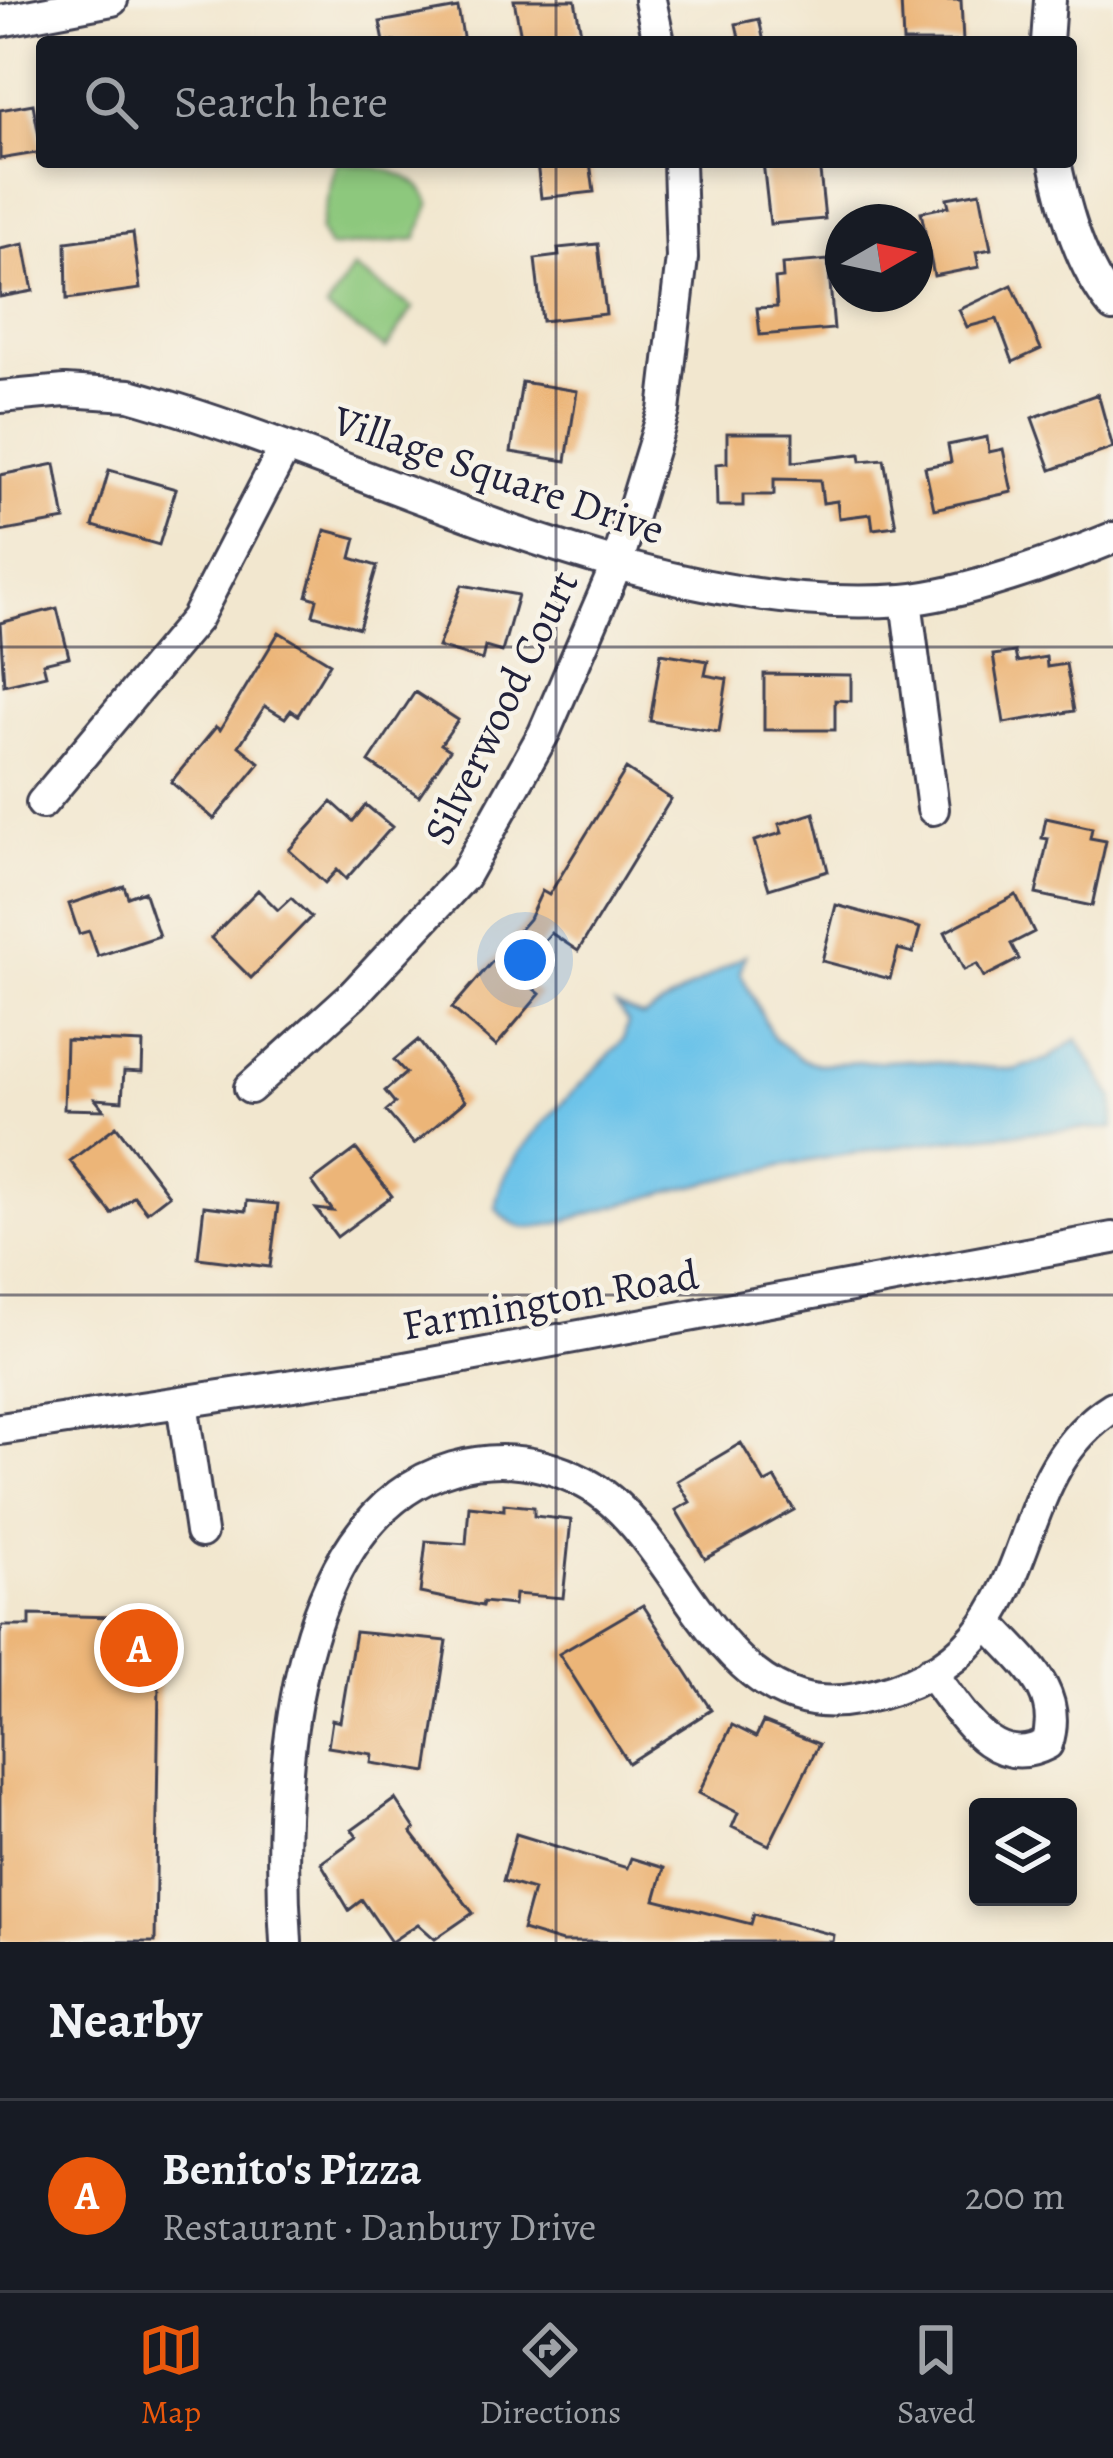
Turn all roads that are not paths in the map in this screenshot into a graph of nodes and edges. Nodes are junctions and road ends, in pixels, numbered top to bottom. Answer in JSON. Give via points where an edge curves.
{"nodes":[{"id":1,"x":112,"y":0,"type":"edge"},
{"id":2,"x":650,"y":0,"type":"edge"},
{"id":3,"x":1050,"y":0,"type":"edge"},
{"id":4,"x":0,"y":21,"type":"edge"},
{"id":5,"x":658,"y":36,"type":"edge"},
{"id":6,"x":1047,"y":36,"type":"edge"},
{"id":7,"x":679,"y":168,"type":"edge"},
{"id":8,"x":1056,"y":168,"type":"edge"},
{"id":9,"x":1113,"y":306,"type":"edge"},
{"id":10,"x":0,"y":397,"type":"edge"},
{"id":11,"x":285,"y":447,"type":"junction"},
{"id":12,"x":1113,"y":538,"type":"edge"},
{"id":13,"x":617,"y":564,"type":"junction"},
{"id":14,"x":906,"y":600,"type":"junction"},
{"id":15,"x":43,"y":803,"type":"dead end"},
{"id":16,"x":933,"y":809,"type":"dead end"},
{"id":17,"x":250,"y":1088,"type":"dead end"},
{"id":18,"x":1113,"y":1238,"type":"edge"},
{"id":19,"x":182,"y":1402,"type":"junction"},
{"id":20,"x":1113,"y":1407,"type":"edge"},
{"id":21,"x":0,"y":1429,"type":"edge"},
{"id":22,"x":201,"y":1532,"type":"dead end"},
{"id":23,"x":990,"y":1625,"type":"junction"},
{"id":24,"x":930,"y":1672,"type":"junction"},
{"id":25,"x":286,"y":1942,"type":"edge"}],
"edges":[{"from":1,"to":4,"type":"street"},
{"from":2,"to":5,"type":"street"},
{"from":3,"to":6,"type":"street"},
{"from":7,"to":13,"type":"street","name":"Silverwood Court","via":[[682,258],[664,411]]},
{"from":8,"to":9,"type":"street","via":[[1066,213]]},
{"from":10,"to":11,"type":"street","name":"Village Square Drive","via":[[130,395]]},
{"from":11,"to":13,"type":"street","name":"Village Square Drive"},
{"from":11,"to":15,"type":"street","via":[[196,619]]},
{"from":12,"to":14,"type":"street","name":"Village Square Drive","via":[[1061,560]]},
{"from":13,"to":14,"type":"street","name":"Village Square Drive","via":[[796,598]]},
{"from":13,"to":17,"type":"street","name":"Silverwood Court","via":[[544,734],[464,877],[353,995]]},
{"from":14,"to":16,"type":"street"},
{"from":18,"to":19,"type":"street","name":"Farmington Road"},
{"from":19,"to":21,"type":"street","name":"Farmington Road"},
{"from":19,"to":22,"type":"street"},
{"from":20,"to":23,"type":"street","via":[[1067,1448]]},
{"from":23,"to":24,"type":"street"},
{"from":23,"to":24,"type":"street","via":[[1051,1698],[1047,1744],[1028,1754],[1003,1752],[982,1739]]},
{"from":24,"to":25,"type":"street","via":[[853,1700],[788,1691],[752,1673],[590,1485],[512,1460],[434,1473],[379,1514],[353,1546],[314,1625],[287,1773]]}]}
